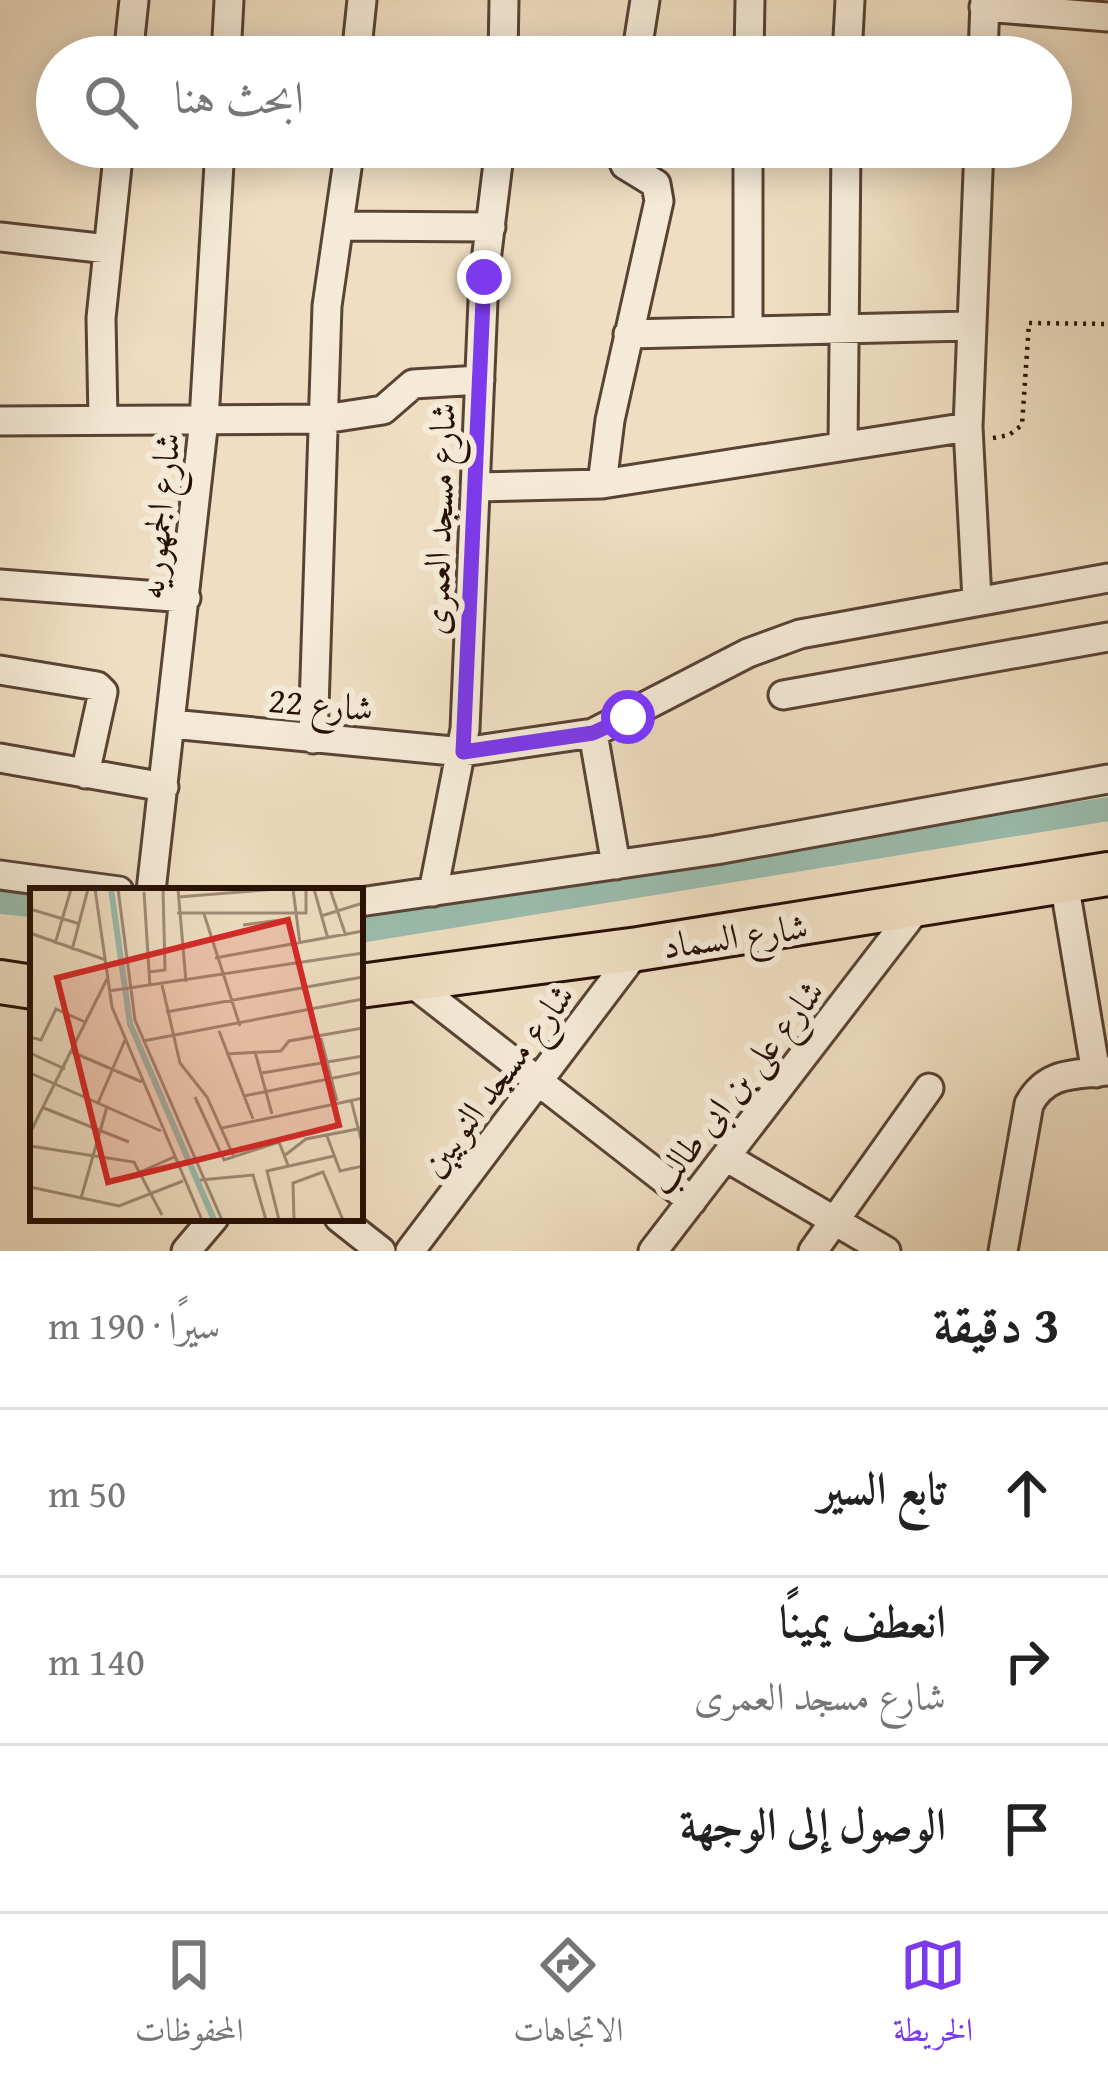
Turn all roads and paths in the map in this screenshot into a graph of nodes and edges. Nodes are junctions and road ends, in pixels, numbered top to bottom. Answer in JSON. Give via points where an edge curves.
{"nodes":[{"id":1,"x":134,"y":0,"type":"edge"},
{"id":2,"x":229,"y":0,"type":"edge"},
{"id":3,"x":362,"y":0,"type":"edge"},
{"id":4,"x":504,"y":0,"type":"edge"},
{"id":5,"x":645,"y":0,"type":"edge"},
{"id":6,"x":750,"y":0,"type":"edge"},
{"id":7,"x":850,"y":0,"type":"edge"},
{"id":8,"x":985,"y":3,"type":"edge"},
{"id":9,"x":1108,"y":16,"type":"edge"},
{"id":10,"x":130,"y":36,"type":"edge"},
{"id":11,"x":227,"y":36,"type":"edge"},
{"id":12,"x":358,"y":36,"type":"edge"},
{"id":13,"x":503,"y":36,"type":"edge"},
{"id":14,"x":639,"y":36,"type":"edge"},
{"id":15,"x":749,"y":36,"type":"edge"},
{"id":16,"x":848,"y":36,"type":"edge"},
{"id":17,"x":983,"y":36,"type":"edge"},
{"id":18,"x":117,"y":168,"type":"edge"},
{"id":19,"x":219,"y":168,"type":"edge"},
{"id":20,"x":347,"y":168,"type":"edge"},
{"id":21,"x":497,"y":168,"type":"edge"},
{"id":22,"x":630,"y":168,"type":"edge"},
{"id":23,"x":748,"y":168,"type":"edge"},
{"id":24,"x":846,"y":168,"type":"edge"},
{"id":25,"x":978,"y":168,"type":"edge"},
{"id":26,"x":340,"y":226,"type":"junction"},
{"id":27,"x":490,"y":227,"type":"junction"},
{"id":28,"x":0,"y":236,"type":"edge"},
{"id":29,"x":108,"y":249,"type":"junction"},
{"id":30,"x":1108,"y":324,"type":"edge"},
{"id":31,"x":843,"y":325,"type":"junction"},
{"id":32,"x":969,"y":326,"type":"junction"},
{"id":33,"x":748,"y":327,"type":"junction"},
{"id":34,"x":628,"y":334,"type":"junction"},
{"id":35,"x":480,"y":380,"type":"junction"},
{"id":36,"x":103,"y":419,"type":"junction"},
{"id":37,"x":324,"y":419,"type":"junction"},
{"id":38,"x":204,"y":420,"type":"junction"},
{"id":39,"x":0,"y":421,"type":"edge"},
{"id":40,"x":968,"y":435,"type":"junction"},
{"id":41,"x":843,"y":446,"type":"junction"},
{"id":42,"x":602,"y":484,"type":"junction"},
{"id":43,"x":476,"y":488,"type":"junction"},
{"id":44,"x":1108,"y":578,"type":"edge"},
{"id":45,"x":0,"y":584,"type":"edge"},
{"id":46,"x":186,"y":598,"type":"junction"},
{"id":47,"x":977,"y":600,"type":"junction"},
{"id":48,"x":1108,"y":637,"type":"edge"},
{"id":49,"x":0,"y":670,"type":"edge"},
{"id":50,"x":783,"y":695,"type":"dead end"},
{"id":51,"x":171,"y":724,"type":"junction"},
{"id":52,"x":593,"y":733,"type":"junction"},
{"id":53,"x":313,"y":739,"type":"junction"},
{"id":54,"x":463,"y":752,"type":"junction"},
{"id":55,"x":0,"y":758,"type":"edge"},
{"id":56,"x":85,"y":774,"type":"junction"},
{"id":57,"x":1108,"y":779,"type":"edge"},
{"id":58,"x":164,"y":787,"type":"junction"},
{"id":59,"x":616,"y":865,"type":"junction"},
{"id":60,"x":1108,"y":874,"type":"edge"},
{"id":61,"x":0,"y":875,"type":"edge"},
{"id":62,"x":1064,"y":882,"type":"junction"},
{"id":63,"x":97,"y":888,"type":"edge"},
{"id":64,"x":151,"y":888,"type":"edge"},
{"id":65,"x":433,"y":892,"type":"junction"},
{"id":66,"x":363,"y":902,"type":"edge"},
{"id":67,"x":917,"y":908,"type":"junction"},
{"id":68,"x":638,"y":950,"type":"junction"},
{"id":69,"x":407,"y":979,"type":"junction"},
{"id":70,"x":0,"y":982,"type":"edge"},
{"id":71,"x":363,"y":986,"type":"edge"},
{"id":72,"x":30,"y":987,"type":"edge"},
{"id":73,"x":1102,"y":1072,"type":"edge"},
{"id":74,"x":540,"y":1082,"type":"junction"},
{"id":75,"x":929,"y":1088,"type":"dead end"},
{"id":76,"x":725,"y":1157,"type":"junction"},
{"id":77,"x":692,"y":1201,"type":"junction"},
{"id":78,"x":211,"y":1221,"type":"edge"},
{"id":79,"x":342,"y":1221,"type":"edge"},
{"id":80,"x":834,"y":1221,"type":"junction"},
{"id":81,"x":186,"y":1251,"type":"edge"},
{"id":82,"x":381,"y":1251,"type":"edge"},
{"id":83,"x":410,"y":1251,"type":"edge"},
{"id":84,"x":653,"y":1251,"type":"edge"},
{"id":85,"x":813,"y":1251,"type":"edge"},
{"id":86,"x":886,"y":1251,"type":"edge"},
{"id":87,"x":1003,"y":1251,"type":"edge"}],
"edges":[{"from":1,"to":10,"type":"street"},
{"from":2,"to":11,"type":"street"},
{"from":3,"to":12,"type":"street"},
{"from":4,"to":13,"type":"street"},
{"from":5,"to":14,"type":"street"},
{"from":6,"to":15,"type":"street"},
{"from":7,"to":16,"type":"street"},
{"from":8,"to":9,"type":"street"},
{"from":8,"to":17,"type":"street"},
{"from":18,"to":29,"type":"street"},
{"from":19,"to":38,"type":"street","name":"شارع الجمهوريه"},
{"from":20,"to":26,"type":"street"},
{"from":21,"to":27,"type":"street","name":"شارع مسجد العمرى"},
{"from":22,"to":34,"type":"street","via":[[659,192]]},
{"from":23,"to":33,"type":"street"},
{"from":24,"to":31,"type":"street"},
{"from":25,"to":32,"type":"street"},
{"from":26,"to":27,"type":"street"},
{"from":26,"to":37,"type":"street","via":[[326,306]]},
{"from":27,"to":35,"type":"street","name":"شارع مسجد العمرى"},
{"from":28,"to":29,"type":"street"},
{"from":29,"to":36,"type":"street"},
{"from":30,"to":40,"type":"path","via":[[1029,323],[1022,424],[1009,436]]},
{"from":31,"to":32,"type":"street"},
{"from":31,"to":33,"type":"street"},
{"from":31,"to":41,"type":"street"},
{"from":32,"to":40,"type":"street"},
{"from":33,"to":34,"type":"street"},
{"from":34,"to":42,"type":"street"},
{"from":35,"to":37,"type":"street","via":[[413,384],[383,410]]},
{"from":35,"to":43,"type":"street","name":"شارع مسجد العمرى"},
{"from":36,"to":38,"type":"street"},
{"from":36,"to":39,"type":"street"},
{"from":37,"to":38,"type":"street"},
{"from":37,"to":53,"type":"street"},
{"from":38,"to":46,"type":"street","name":"شارع الجمهوريه"},
{"from":40,"to":41,"type":"street"},
{"from":40,"to":47,"type":"street"},
{"from":41,"to":42,"type":"street"},
{"from":42,"to":43,"type":"street"},
{"from":43,"to":54,"type":"street","name":"شارع مسجد العمرى"},
{"from":44,"to":47,"type":"street","name":"شارع 22"},
{"from":45,"to":46,"type":"street"},
{"from":46,"to":51,"type":"street","name":"شارع الجمهوريه"},
{"from":47,"to":52,"type":"street","name":"شارع 22","via":[[800,634]]},
{"from":48,"to":50,"type":"street"},
{"from":49,"to":56,"type":"street","via":[[103,692]]},
{"from":51,"to":53,"type":"street","name":"شارع 22"},
{"from":51,"to":58,"type":"street","name":"شارع الجمهوريه"},
{"from":52,"to":54,"type":"street","name":"شارع 22"},
{"from":52,"to":59,"type":"street"},
{"from":53,"to":54,"type":"street","name":"شارع 22"},
{"from":54,"to":65,"type":"street","name":"شارع مسجد العمرى"},
{"from":55,"to":56,"type":"street"},
{"from":56,"to":58,"type":"street"},
{"from":57,"to":59,"type":"street"},
{"from":58,"to":64,"type":"street","name":"شارع الجمهوريه"},
{"from":59,"to":65,"type":"street"},
{"from":60,"to":62,"type":"highway","name":"شارع السماد"},
{"from":61,"to":63,"type":"street"},
{"from":62,"to":67,"type":"highway","name":"شارع السماد"},
{"from":62,"to":73,"type":"street"},
{"from":65,"to":66,"type":"street"},
{"from":67,"to":68,"type":"highway","name":"شارع السماد"},
{"from":67,"to":76,"type":"street","name":"شارع على بن ابى طالب"},
{"from":68,"to":69,"type":"highway","name":"شارع السماد"},
{"from":68,"to":74,"type":"street","name":"شارع مسجد النوبيين"},
{"from":69,"to":71,"type":"highway","name":"شارع السماد"},
{"from":69,"to":74,"type":"street"},
{"from":70,"to":72,"type":"highway"},
{"from":73,"to":87,"type":"street","via":[[1045,1082],[1029,1104]]},
{"from":74,"to":77,"type":"street"},
{"from":74,"to":83,"type":"street","name":"شارع مسجد النوبيين"},
{"from":75,"to":80,"type":"street"},
{"from":76,"to":77,"type":"street","name":"شارع على بن ابى طالب"},
{"from":76,"to":80,"type":"street"},
{"from":77,"to":84,"type":"street","name":"شارع على بن ابى طالب"},
{"from":78,"to":81,"type":"street"},
{"from":79,"to":82,"type":"street"},
{"from":80,"to":85,"type":"street"},
{"from":80,"to":86,"type":"street"}]}
